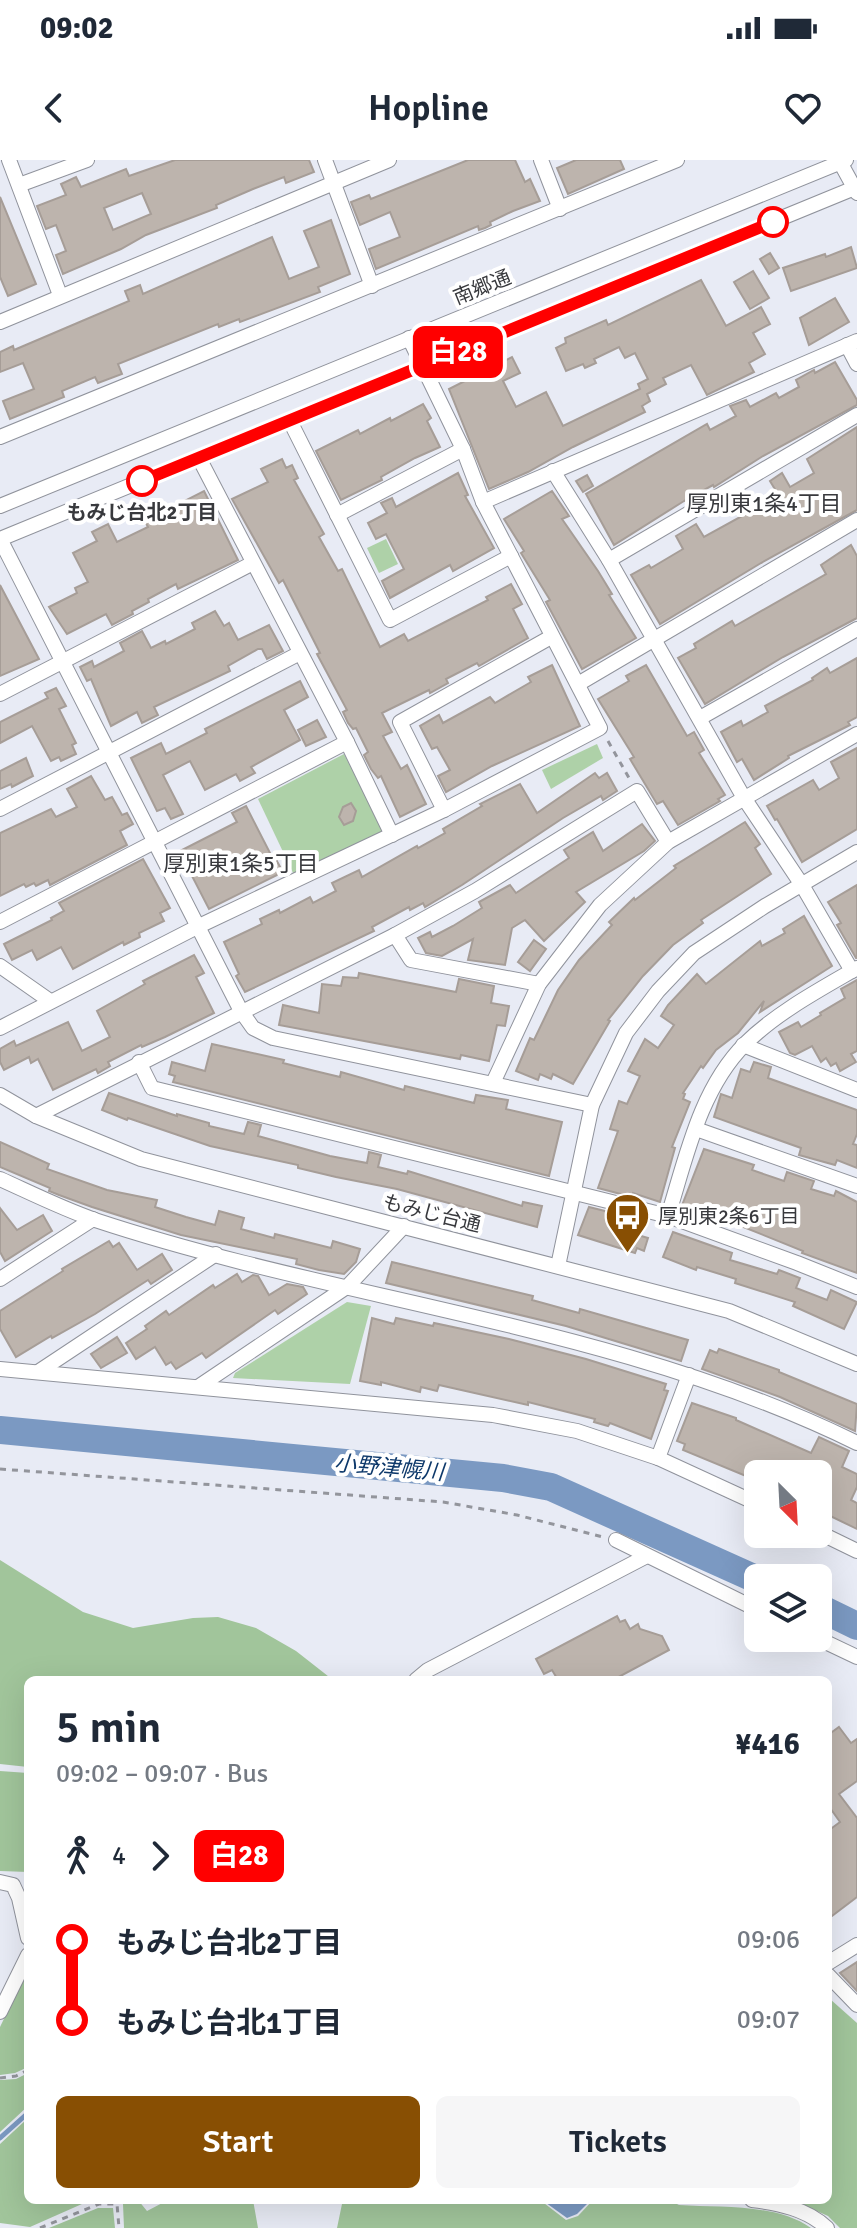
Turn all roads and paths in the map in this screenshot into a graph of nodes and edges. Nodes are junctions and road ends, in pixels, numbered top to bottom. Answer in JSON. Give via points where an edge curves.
{"nodes":[{"id":1,"x":9,"y":160,"type":"edge"},
{"id":2,"x":87,"y":160,"type":"edge"},
{"id":3,"x":325,"y":160,"type":"edge"},
{"id":4,"x":389,"y":160,"type":"edge"},
{"id":5,"x":541,"y":160,"type":"edge"},
{"id":6,"x":677,"y":160,"type":"edge"},
{"id":7,"x":843,"y":161,"type":"edge"},
{"id":8,"x":334,"y":183,"type":"junction"},
{"id":9,"x":19,"y":185,"type":"junction"},
{"id":10,"x":856,"y":189,"type":"edge"},
{"id":11,"x":560,"y":209,"type":"junction"},
{"id":12,"x":372,"y":286,"type":"junction"},
{"id":13,"x":60,"y":295,"type":"junction"},
{"id":14,"x":0,"y":322,"type":"edge"},
{"id":15,"x":409,"y":338,"type":"junction"},
{"id":16,"x":852,"y":343,"type":"edge"},
{"id":17,"x":857,"y":364,"type":"edge"},
{"id":18,"x":422,"y":366,"type":"junction"},
{"id":19,"x":857,"y":415,"type":"edge"},
{"id":20,"x":290,"y":421,"type":"junction"},
{"id":21,"x":1,"y":432,"type":"edge"},
{"id":22,"x":463,"y":449,"type":"junction"},
{"id":23,"x":199,"y":458,"type":"junction"},
{"id":24,"x":553,"y":471,"type":"junction"},
{"id":25,"x":483,"y":502,"type":"junction"},
{"id":26,"x":0,"y":506,"type":"edge"},
{"id":27,"x":337,"y":515,"type":"junction"},
{"id":28,"x":857,"y":520,"type":"edge"},
{"id":29,"x":0,"y":539,"type":"edge"},
{"id":30,"x":511,"y":556,"type":"junction"},
{"id":31,"x":609,"y":560,"type":"junction"},
{"id":32,"x":253,"y":563,"type":"junction"},
{"id":33,"x":857,"y":629,"type":"edge"},
{"id":34,"x":551,"y":637,"type":"junction"},
{"id":35,"x":652,"y":639,"type":"junction"},
{"id":36,"x":300,"y":653,"type":"junction"},
{"id":37,"x":64,"y":661,"type":"junction"},
{"id":38,"x":578,"y":684,"type":"junction"},
{"id":39,"x":0,"y":694,"type":"edge"},
{"id":40,"x":700,"y":718,"type":"junction"},
{"id":41,"x":600,"y":728,"type":"junction"},
{"id":42,"x":857,"y":734,"type":"edge"},
{"id":43,"x":347,"y":742,"type":"junction"},
{"id":44,"x":110,"y":753,"type":"junction"},
{"id":45,"x":633,"y":784,"type":"junction"},
{"id":46,"x":744,"y":798,"type":"junction"},
{"id":47,"x":0,"y":809,"type":"edge"},
{"id":48,"x":444,"y":810,"type":"junction"},
{"id":49,"x":392,"y":835,"type":"junction"},
{"id":50,"x":155,"y":840,"type":"junction"},
{"id":51,"x":668,"y":842,"type":"junction"},
{"id":52,"x":857,"y":852,"type":"edge"},
{"id":53,"x":802,"y":885,"type":"junction"},
{"id":54,"x":0,"y":922,"type":"edge"},
{"id":55,"x":199,"y":926,"type":"junction"},
{"id":56,"x":395,"y":935,"type":"junction"},
{"id":57,"x":0,"y":966,"type":"edge"},
{"id":58,"x":854,"y":969,"type":"edge"},
{"id":59,"x":539,"y":984,"type":"junction"},
{"id":60,"x":50,"y":1001,"type":"junction"},
{"id":61,"x":241,"y":1011,"type":"junction"},
{"id":62,"x":0,"y":1028,"type":"edge"},
{"id":63,"x":743,"y":1045,"type":"junction"},
{"id":64,"x":139,"y":1062,"type":"junction"},
{"id":65,"x":493,"y":1083,"type":"junction"},
{"id":66,"x":853,"y":1084,"type":"edge"},
{"id":67,"x":0,"y":1095,"type":"edge"},
{"id":68,"x":592,"y":1105,"type":"junction"},
{"id":69,"x":36,"y":1116,"type":"junction"},
{"id":70,"x":696,"y":1129,"type":"junction"},
{"id":71,"x":0,"y":1179,"type":"edge"},
{"id":72,"x":857,"y":1186,"type":"edge"},
{"id":73,"x":573,"y":1191,"type":"junction"},
{"id":74,"x":668,"y":1216,"type":"junction"},
{"id":75,"x":93,"y":1219,"type":"junction"},
{"id":76,"x":404,"y":1226,"type":"junction"},
{"id":77,"x":216,"y":1254,"type":"junction"},
{"id":78,"x":558,"y":1266,"type":"junction"},
{"id":79,"x":0,"y":1279,"type":"edge"},
{"id":80,"x":348,"y":1286,"type":"junction"},
{"id":81,"x":857,"y":1287,"type":"edge"},
{"id":82,"x":857,"y":1364,"type":"edge"},
{"id":83,"x":0,"y":1369,"type":"edge"},
{"id":84,"x":38,"y":1372,"type":"junction"},
{"id":85,"x":689,"y":1375,"type":"junction"},
{"id":86,"x":198,"y":1387,"type":"junction"},
{"id":87,"x":857,"y":1443,"type":"edge"},
{"id":88,"x":658,"y":1458,"type":"junction"},
{"id":89,"x":0,"y":1469,"type":"edge"},
{"id":90,"x":744,"y":1498,"type":"edge"},
{"id":91,"x":832,"y":1539,"type":"edge"},
{"id":92,"x":616,"y":1540,"type":"joint"},
{"id":93,"x":857,"y":1551,"type":"edge"},
{"id":94,"x":645,"y":1557,"type":"junction"},
{"id":95,"x":744,"y":1603,"type":"edge"},
{"id":96,"x":832,"y":1645,"type":"edge"},
{"id":97,"x":857,"y":1657,"type":"edge"},
{"id":98,"x":421,"y":1676,"type":"edge"},
{"id":99,"x":0,"y":1882,"type":"edge"},
{"id":100,"x":24,"y":1920,"type":"edge"},
{"id":101,"x":857,"y":1945,"type":"edge"},
{"id":102,"x":832,"y":1961,"type":"edge"},
{"id":103,"x":24,"y":1963,"type":"edge"},
{"id":104,"x":832,"y":1979,"type":"edge"},
{"id":105,"x":857,"y":2005,"type":"edge"},
{"id":106,"x":0,"y":2012,"type":"edge"},
{"id":107,"x":24,"y":2072,"type":"edge"},
{"id":108,"x":0,"y":2078,"type":"edge"},
{"id":109,"x":99,"y":2204,"type":"edge"},
{"id":110,"x":118,"y":2204,"type":"edge"},
{"id":111,"x":778,"y":2204,"type":"edge"},
{"id":112,"x":40,"y":2228,"type":"edge"},
{"id":113,"x":119,"y":2228,"type":"edge"},
{"id":114,"x":827,"y":2228,"type":"edge"}],
"edges":[{"from":1,"to":9,"type":"street"},
{"from":2,"to":9,"type":"street"},
{"from":3,"to":8,"type":"street"},
{"from":4,"to":8,"type":"street"},
{"from":5,"to":11,"type":"street"},
{"from":6,"to":11,"type":"street"},
{"from":7,"to":10,"type":"street"},
{"from":7,"to":15,"type":"street","name":"南郷通"},
{"from":8,"to":12,"type":"street"},
{"from":8,"to":13,"type":"street"},
{"from":9,"to":13,"type":"street"},
{"from":10,"to":18,"type":"street"},
{"from":11,"to":12,"type":"street"},
{"from":12,"to":21,"type":"street"},
{"from":13,"to":14,"type":"street"},
{"from":15,"to":18,"type":"street"},
{"from":15,"to":26,"type":"street","name":"南郷通"},
{"from":16,"to":17,"type":"street"},
{"from":16,"to":24,"type":"street"},
{"from":18,"to":20,"type":"street"},
{"from":18,"to":22,"type":"street"},
{"from":19,"to":31,"type":"street"},
{"from":20,"to":23,"type":"street"},
{"from":20,"to":27,"type":"street"},
{"from":22,"to":25,"type":"street"},
{"from":22,"to":27,"type":"street"},
{"from":23,"to":29,"type":"street"},
{"from":23,"to":32,"type":"street"},
{"from":24,"to":25,"type":"street"},
{"from":24,"to":31,"type":"street"},
{"from":25,"to":30,"type":"street"},
{"from":27,"to":30,"type":"street","via":[[390,620]]},
{"from":28,"to":35,"type":"street"},
{"from":29,"to":37,"type":"street"},
{"from":30,"to":34,"type":"street"},
{"from":31,"to":35,"type":"street"},
{"from":32,"to":36,"type":"street"},
{"from":32,"to":37,"type":"street"},
{"from":33,"to":40,"type":"street"},
{"from":34,"to":38,"type":"street"},
{"from":34,"to":48,"type":"street","via":[[400,722]]},
{"from":35,"to":38,"type":"street"},
{"from":35,"to":40,"type":"street"},
{"from":36,"to":43,"type":"street"},
{"from":36,"to":44,"type":"street"},
{"from":37,"to":39,"type":"street"},
{"from":37,"to":44,"type":"street"},
{"from":38,"to":41,"type":"street"},
{"from":40,"to":46,"type":"street"},
{"from":41,"to":45,"type":"path"},
{"from":41,"to":48,"type":"street"},
{"from":42,"to":46,"type":"street"},
{"from":43,"to":49,"type":"street"},
{"from":43,"to":50,"type":"street"},
{"from":44,"to":47,"type":"street"},
{"from":44,"to":50,"type":"street"},
{"from":45,"to":51,"type":"street"},
{"from":45,"to":56,"type":"street","via":[[475,891]]},
{"from":46,"to":51,"type":"street"},
{"from":46,"to":53,"type":"street"},
{"from":48,"to":49,"type":"street"},
{"from":49,"to":55,"type":"street"},
{"from":50,"to":54,"type":"street"},
{"from":50,"to":55,"type":"street"},
{"from":51,"to":59,"type":"street","via":[[600,905]]},
{"from":52,"to":53,"type":"street"},
{"from":53,"to":58,"type":"street"},
{"from":53,"to":68,"type":"street","via":[[685,962],[626,1033]]},
{"from":55,"to":60,"type":"street"},
{"from":55,"to":61,"type":"street"},
{"from":56,"to":59,"type":"street","via":[[411,960]]},
{"from":56,"to":61,"type":"street"},
{"from":57,"to":60,"type":"street"},
{"from":58,"to":63,"type":"street"},
{"from":59,"to":65,"type":"street"},
{"from":60,"to":62,"type":"street"},
{"from":61,"to":64,"type":"street"},
{"from":61,"to":65,"type":"street","via":[[253,1028],[273,1038]]},
{"from":63,"to":66,"type":"street"},
{"from":63,"to":70,"type":"street","via":[[712,1089]]},
{"from":64,"to":69,"type":"street"},
{"from":64,"to":73,"type":"street","via":[[152,1088]]},
{"from":65,"to":68,"type":"street"},
{"from":67,"to":69,"type":"street","name":"もみじ台通"},
{"from":68,"to":73,"type":"street"},
{"from":69,"to":76,"type":"street","name":"もみじ台通","via":[[141,1159]]},
{"from":70,"to":72,"type":"street"},
{"from":70,"to":74,"type":"street"},
{"from":71,"to":75,"type":"street"},
{"from":73,"to":74,"type":"street"},
{"from":73,"to":78,"type":"street"},
{"from":74,"to":81,"type":"street"},
{"from":75,"to":77,"type":"street"},
{"from":75,"to":79,"type":"street"},
{"from":76,"to":78,"type":"street","name":"もみじ台通"},
{"from":76,"to":80,"type":"street"},
{"from":77,"to":80,"type":"street"},
{"from":77,"to":84,"type":"street"},
{"from":78,"to":82,"type":"street","name":"もみじ台通","via":[[729,1311]]},
{"from":80,"to":85,"type":"street"},
{"from":80,"to":86,"type":"street"},
{"from":83,"to":84,"type":"street"},
{"from":84,"to":86,"type":"street"},
{"from":85,"to":87,"type":"street"},
{"from":85,"to":88,"type":"street"},
{"from":86,"to":88,"type":"street","via":[[493,1415],[577,1431]]},
{"from":88,"to":90,"type":"street"},
{"from":89,"to":92,"type":"path","via":[[443,1502]]},
{"from":91,"to":93,"type":"street"},
{"from":92,"to":94,"type":"street"},
{"from":94,"to":95,"type":"street"},
{"from":94,"to":98,"type":"street"},
{"from":96,"to":97,"type":"street"},
{"from":99,"to":100,"type":"street","via":[[13,1885]]},
{"from":101,"to":102,"type":"street"},
{"from":103,"to":106,"type":"street"},
{"from":104,"to":105,"type":"street"},
{"from":107,"to":108,"type":"path"},
{"from":109,"to":112,"type":"path"},
{"from":110,"to":113,"type":"path"},
{"from":111,"to":114,"type":"street"}]}
